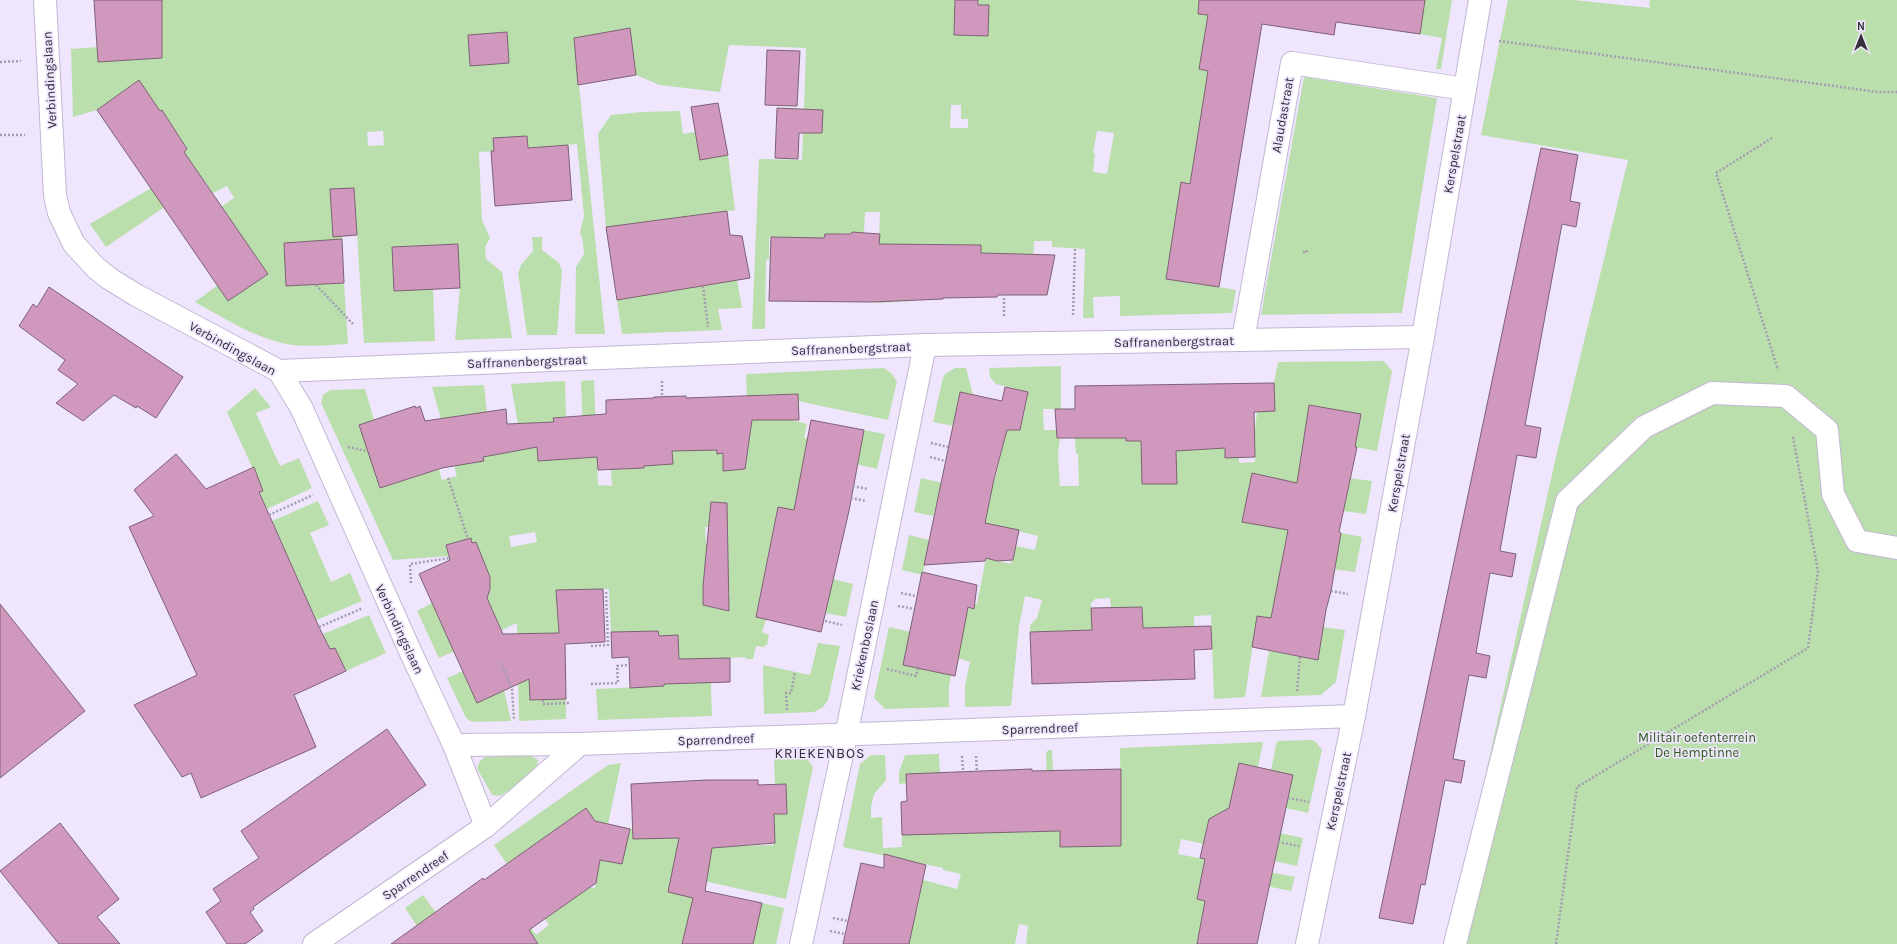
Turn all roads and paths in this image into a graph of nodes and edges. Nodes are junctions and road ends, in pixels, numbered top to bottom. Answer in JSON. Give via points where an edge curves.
{"nodes":[{"id":1,"x":45,"y":0,"type":"edge"},
{"id":2,"x":1480,"y":0,"type":"edge"},
{"id":3,"x":1473,"y":37,"type":"junction"},
{"id":4,"x":1465,"y":89,"type":"junction"},
{"id":5,"x":1897,"y":92,"type":"edge"},
{"id":6,"x":1772,"y":138,"type":"dead end"},
{"id":7,"x":1075,"y":248,"type":"dead end"},
{"id":8,"x":1307,"y":249,"type":"dead end"},
{"id":9,"x":1303,"y":252,"type":"dead end"},
{"id":10,"x":316,"y":285,"type":"dead end"},
{"id":11,"x":703,"y":286,"type":"dead end"},
{"id":12,"x":352,"y":324,"type":"dead end"},
{"id":13,"x":1423,"y":337,"type":"junction"},
{"id":14,"x":1243,"y":340,"type":"junction"},
{"id":15,"x":1072,"y":343,"type":"junction"},
{"id":16,"x":925,"y":345,"type":"junction"},
{"id":17,"x":711,"y":354,"type":"junction"},
{"id":18,"x":279,"y":371,"type":"junction"},
{"id":19,"x":1786,"y":396,"type":"junction"},
{"id":20,"x":448,"y":478,"type":"dead end"},
{"id":21,"x":335,"y":485,"type":"junction"},
{"id":22,"x":269,"y":515,"type":"dead end"},
{"id":23,"x":468,"y":539,"type":"dead end"},
{"id":24,"x":1897,"y":548,"type":"edge"},
{"id":25,"x":450,"y":558,"type":"dead end"},
{"id":26,"x":606,"y":592,"type":"dead end"},
{"id":27,"x":388,"y":602,"type":"junction"},
{"id":28,"x":320,"y":627,"type":"dead end"},
{"id":29,"x":591,"y":646,"type":"dead end"},
{"id":30,"x":1300,"y":658,"type":"dead end"},
{"id":31,"x":861,"y":662,"type":"junction"},
{"id":32,"x":501,"y":663,"type":"dead end"},
{"id":33,"x":629,"y":665,"type":"dead end"},
{"id":34,"x":918,"y":669,"type":"dead end"},
{"id":35,"x":795,"y":672,"type":"dead end"},
{"id":36,"x":591,"y":684,"type":"dead end"},
{"id":37,"x":543,"y":700,"type":"dead end"},
{"id":38,"x":570,"y":703,"type":"dead end"},
{"id":39,"x":1354,"y":716,"type":"junction"},
{"id":40,"x":1298,"y":719,"type":"junction"},
{"id":41,"x":846,"y":736,"type":"junction"},
{"id":42,"x":787,"y":737,"type":"junction"},
{"id":43,"x":515,"y":744,"type":"junction"},
{"id":44,"x":580,"y":744,"type":"junction"},
{"id":45,"x":454,"y":745,"type":"junction"},
{"id":46,"x":486,"y":826,"type":"junction"},
{"id":47,"x":314,"y":944,"type":"edge"},
{"id":48,"x":801,"y":944,"type":"edge"},
{"id":49,"x":1306,"y":944,"type":"edge"},
{"id":50,"x":1455,"y":944,"type":"edge"},
{"id":51,"x":1556,"y":944,"type":"edge"}],
"edges":[{"from":1,"to":18,"type":"street","name":"Verbindingslaan","via":[[55,195],[59,213],[74,244],[88,261],[110,279]]},
{"from":2,"to":3,"type":"street","name":"Kerspelstraat"},
{"from":3,"to":4,"type":"street","name":"Kerspelstraat"},
{"from":3,"to":5,"type":"path","via":[[1878,92]]},
{"from":4,"to":13,"type":"street","name":"Kerspelstraat"},
{"from":4,"to":14,"type":"street","name":"Alaudastraat","via":[[1292,63]]},
{"from":6,"to":19,"type":"path","via":[[1716,173]]},
{"from":7,"to":15,"type":"path"},
{"from":8,"to":9,"type":"path","via":[[1306,253]]},
{"from":10,"to":12,"type":"path"},
{"from":11,"to":17,"type":"path"},
{"from":13,"to":14,"type":"street","name":"Saffranenbergstraat"},
{"from":13,"to":39,"type":"street","name":"Kerspelstraat"},
{"from":14,"to":15,"type":"street","name":"Saffranenbergstraat"},
{"from":15,"to":16,"type":"street","name":"Saffranenbergstraat"},
{"from":16,"to":17,"type":"street","name":"Saffranenbergstraat"},
{"from":16,"to":31,"type":"street","name":"Kriekenboslaan"},
{"from":17,"to":18,"type":"street","name":"Saffranenbergstraat"},
{"from":18,"to":21,"type":"street","name":"Verbindingslaan","via":[[302,409]]},
{"from":19,"to":24,"type":"street","via":[[1827,430],[1833,494],[1857,541]]},
{"from":19,"to":50,"type":"street","via":[[1712,393],[1644,426],[1566,501]]},
{"from":19,"to":51,"type":"path","via":[[1818,571],[1808,648],[1577,787]]},
{"from":20,"to":23,"type":"path"},
{"from":21,"to":22,"type":"path"},
{"from":21,"to":27,"type":"street","name":"Verbindingslaan"},
{"from":25,"to":27,"type":"path","via":[[410,564],[411,597]]},
{"from":26,"to":29,"type":"path","via":[[608,645]]},
{"from":27,"to":28,"type":"path"},
{"from":27,"to":45,"type":"street","name":"Verbindingslaan"},
{"from":30,"to":40,"type":"path"},
{"from":31,"to":34,"type":"path","via":[[916,676]]},
{"from":31,"to":41,"type":"street","name":"Kriekenboslaan"},
{"from":32,"to":43,"type":"path","via":[[512,689]]},
{"from":33,"to":36,"type":"path","via":[[617,666],[618,683]]},
{"from":35,"to":42,"type":"path","via":[[791,693],[786,693]]},
{"from":37,"to":38,"type":"path","via":[[543,704]]},
{"from":39,"to":40,"type":"street","name":"Sparrendreef"},
{"from":39,"to":49,"type":"street","name":"Kerspelstraat"},
{"from":40,"to":41,"type":"street","name":"Sparrendreef"},
{"from":41,"to":42,"type":"street","name":"Sparrendreef"},
{"from":41,"to":48,"type":"street","name":"Kriekenboslaan"},
{"from":42,"to":44,"type":"street","name":"Sparrendreef"},
{"from":43,"to":44,"type":"street"},
{"from":43,"to":45,"type":"street"},
{"from":44,"to":46,"type":"street","name":"Sparrendreef"},
{"from":45,"to":46,"type":"street","name":"Verbindingslaan"},
{"from":46,"to":47,"type":"street","name":"Sparrendreef"}]}
